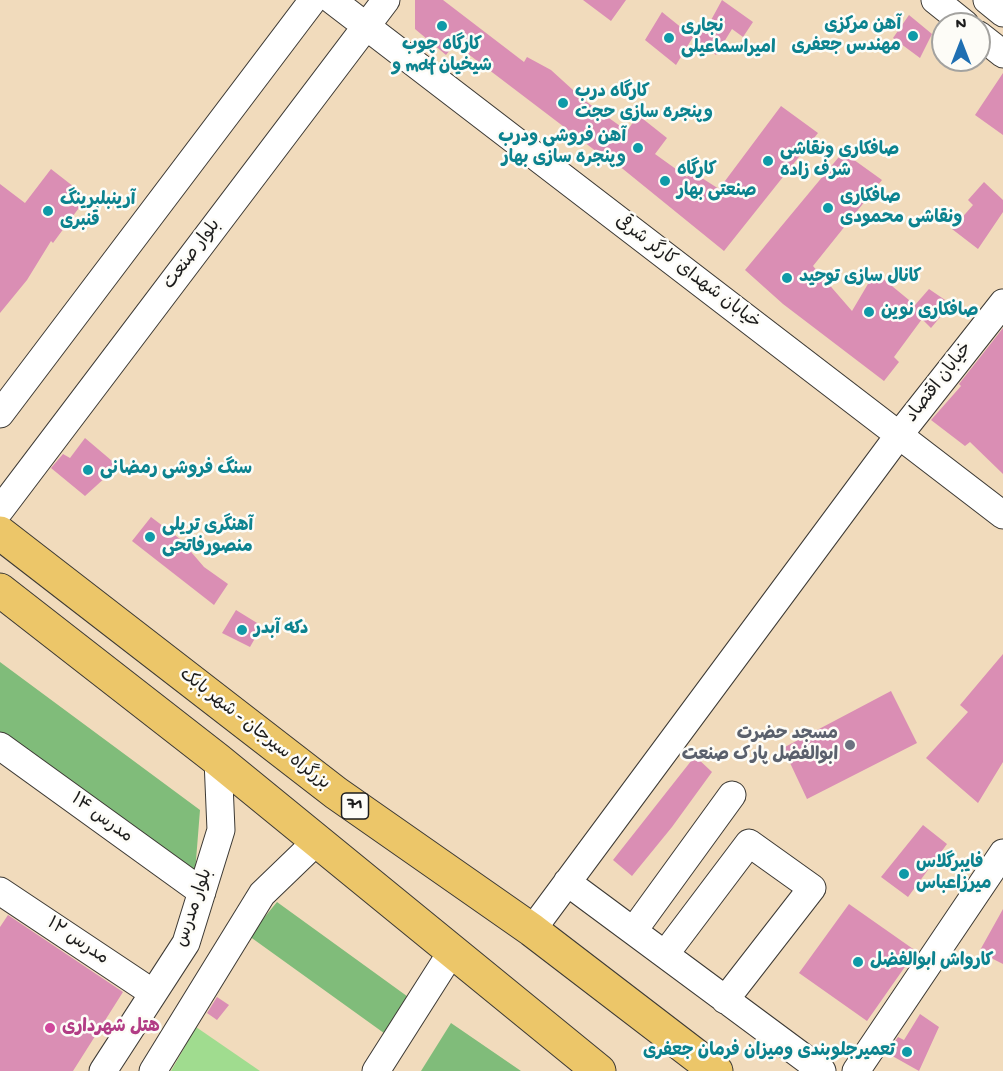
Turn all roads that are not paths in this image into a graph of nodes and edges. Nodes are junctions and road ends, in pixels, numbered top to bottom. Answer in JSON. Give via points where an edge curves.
{"nodes":[{"id":1,"x":313,"y":0,"type":"edge"},
{"id":2,"x":332,"y":0,"type":"edge"},
{"id":3,"x":386,"y":0,"type":"edge"},
{"id":4,"x":935,"y":0,"type":"edge"},
{"id":5,"x":987,"y":0,"type":"edge"},
{"id":6,"x":950,"y":12,"type":"edge"},
{"id":7,"x":1003,"y":13,"type":"edge"},
{"id":8,"x":369,"y":28,"type":"junction"},
{"id":9,"x":991,"y":44,"type":"edge"},
{"id":10,"x":1003,"y":54,"type":"edge"},
{"id":11,"x":1003,"y":303,"type":"edge"},
{"id":12,"x":0,"y":414,"type":"edge"},
{"id":13,"x":899,"y":435,"type":"junction"},
{"id":14,"x":0,"y":510,"type":"edge"},
{"id":15,"x":1003,"y":515,"type":"edge"},
{"id":16,"x":0,"y":533,"type":"edge"},
{"id":17,"x":0,"y":590,"type":"edge"},
{"id":18,"x":0,"y":746,"type":"edge"},
{"id":19,"x":218,"y":760,"type":"junction"},
{"id":20,"x":732,"y":795,"type":"dead end"},
{"id":21,"x":317,"y":841,"type":"junction"},
{"id":22,"x":1003,"y":853,"type":"edge"},
{"id":23,"x":567,"y":882,"type":"junction"},
{"id":24,"x":0,"y":891,"type":"edge"},
{"id":25,"x":202,"y":892,"type":"junction"},
{"id":26,"x":532,"y":930,"type":"junction"},
{"id":27,"x":634,"y":930,"type":"junction"},
{"id":28,"x":186,"y":943,"type":"junction"},
{"id":29,"x":451,"y":953,"type":"junction"},
{"id":30,"x":666,"y":953,"type":"junction"},
{"id":31,"x":218,"y":964,"type":"junction"},
{"id":32,"x":153,"y":993,"type":"junction"},
{"id":33,"x":725,"y":1000,"type":"junction"},
{"id":34,"x":103,"y":1071,"type":"edge"},
{"id":35,"x":153,"y":1071,"type":"edge"},
{"id":36,"x":376,"y":1071,"type":"edge"},
{"id":37,"x":599,"y":1071,"type":"edge"},
{"id":38,"x":716,"y":1071,"type":"edge"},
{"id":39,"x":822,"y":1071,"type":"edge"},
{"id":40,"x":856,"y":1071,"type":"edge"}],
"edges":[{"from":1,"to":12,"type":"street"},
{"from":2,"to":8,"type":"street","name":"خیابان شهدای کارگر شرقی"},
{"from":3,"to":8,"type":"street","name":"بلوار صنعت"},
{"from":4,"to":6,"type":"street"},
{"from":5,"to":7,"type":"street"},
{"from":8,"to":13,"type":"street","name":"خیابان شهدای کارگر شرقی"},
{"from":8,"to":14,"type":"street","name":"بلوار صنعت"},
{"from":9,"to":10,"type":"street"},
{"from":11,"to":13,"type":"street","name":"خیابان اقتصاد"},
{"from":13,"to":15,"type":"street","name":"خیابان شهدای کارگر شرقی"},
{"from":13,"to":23,"type":"street","name":"خیابان اقتصاد"},
{"from":16,"to":26,"type":"highway","name":"بزرگراه سیرجان - شهر بابک","number":"71","via":[[336,793]]},
{"from":17,"to":19,"type":"highway"},
{"from":18,"to":25,"type":"street","name":"مدرس ۱۴"},
{"from":19,"to":21,"type":"highway"},
{"from":19,"to":25,"type":"street","name":"بلوار مدرس","via":[[221,830]]},
{"from":20,"to":27,"type":"street"},
{"from":21,"to":29,"type":"highway"},
{"from":21,"to":31,"type":"street","via":[[262,894]]},
{"from":22,"to":40,"type":"street"},
{"from":23,"to":26,"type":"street","name":"خیابان اقتصاد"},
{"from":23,"to":27,"type":"street"},
{"from":24,"to":32,"type":"street","name":"مدرس ۱۲"},
{"from":25,"to":28,"type":"street","name":"بلوار مدرس"},
{"from":26,"to":38,"type":"highway","name":"بزرگراه سیرجان - شهر بابک","number":"71"},
{"from":27,"to":30,"type":"street"},
{"from":28,"to":31,"type":"street","via":[[204,949]]},
{"from":28,"to":32,"type":"street","name":"بلوار مدرس"},
{"from":29,"to":36,"type":"street"},
{"from":29,"to":37,"type":"highway"},
{"from":30,"to":33,"type":"street"},
{"from":30,"to":33,"type":"street","via":[[749,843],[812,888]]},
{"from":31,"to":35,"type":"street"},
{"from":32,"to":34,"type":"street","name":"بلوار مدرس"},
{"from":33,"to":39,"type":"street"}]}
